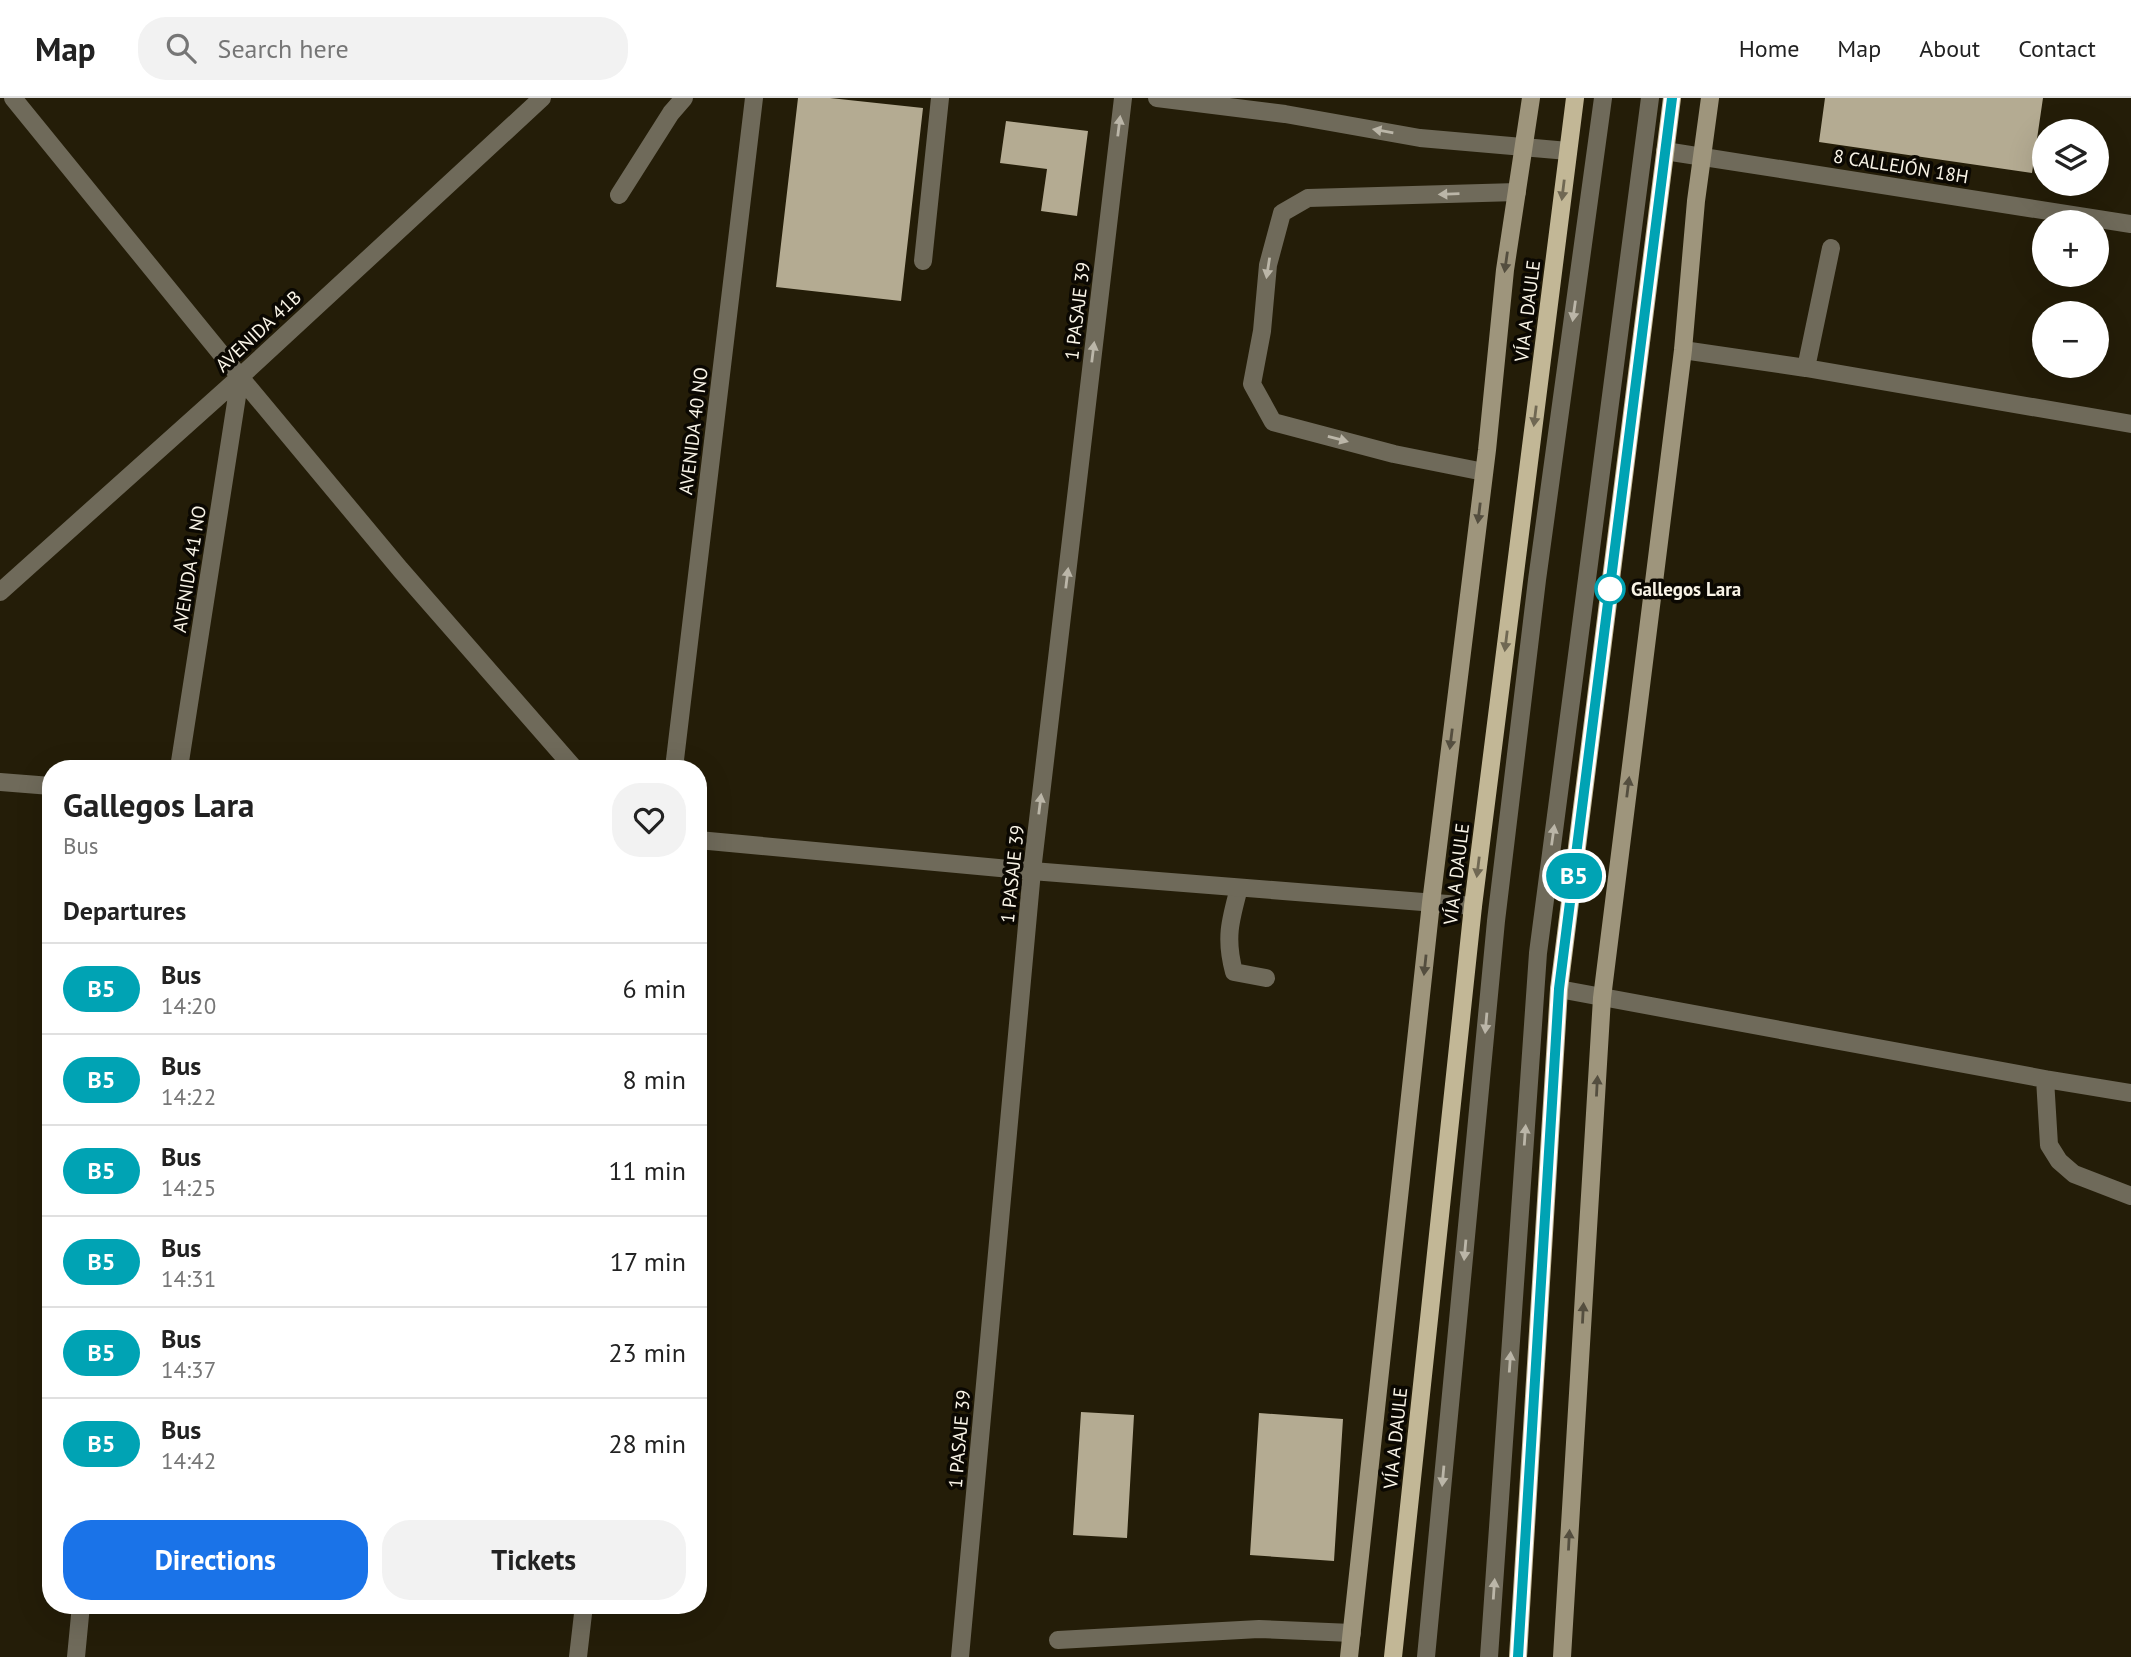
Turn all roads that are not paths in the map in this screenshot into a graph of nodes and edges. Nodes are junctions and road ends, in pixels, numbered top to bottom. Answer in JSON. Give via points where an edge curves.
{"nodes":[{"id":1,"x":13,"y":98,"type":"edge"},
{"id":2,"x":542,"y":98,"type":"edge"},
{"id":3,"x":684,"y":98,"type":"edge"},
{"id":4,"x":754,"y":98,"type":"edge"},
{"id":5,"x":940,"y":98,"type":"edge"},
{"id":6,"x":1123,"y":98,"type":"edge"},
{"id":7,"x":1157,"y":98,"type":"edge"},
{"id":8,"x":1531,"y":98,"type":"edge"},
{"id":9,"x":1575,"y":98,"type":"edge"},
{"id":10,"x":1603,"y":98,"type":"edge"},
{"id":11,"x":1650,"y":98,"type":"edge"},
{"id":12,"x":1672,"y":98,"type":"edge"},
{"id":13,"x":1710,"y":98,"type":"edge"},
{"id":14,"x":1524,"y":148,"type":"junction"},
{"id":15,"x":1568,"y":152,"type":"junction"},
{"id":16,"x":1665,"y":152,"type":"junction"},
{"id":17,"x":1702,"y":156,"type":"junction"},
{"id":18,"x":1517,"y":192,"type":"junction"},
{"id":19,"x":619,"y":195,"type":"dead end"},
{"id":20,"x":2131,"y":224,"type":"edge"},
{"id":21,"x":1831,"y":248,"type":"dead end"},
{"id":22,"x":923,"y":261,"type":"dead end"},
{"id":23,"x":1683,"y":349,"type":"junction"},
{"id":24,"x":1806,"y":368,"type":"junction"},
{"id":25,"x":240,"y":377,"type":"junction"},
{"id":26,"x":2131,"y":424,"type":"edge"},
{"id":27,"x":1484,"y":472,"type":"junction"},
{"id":28,"x":0,"y":592,"type":"edge"},
{"id":29,"x":180,"y":760,"type":"edge"},
{"id":30,"x":567,"y":760,"type":"edge"},
{"id":31,"x":675,"y":760,"type":"edge"},
{"id":32,"x":0,"y":782,"type":"edge"},
{"id":33,"x":42,"y":785,"type":"edge"},
{"id":34,"x":707,"y":841,"type":"edge"},
{"id":35,"x":1032,"y":871,"type":"junction"},
{"id":36,"x":1239,"y":888,"type":"junction"},
{"id":37,"x":1432,"y":903,"type":"junction"},
{"id":38,"x":1473,"y":906,"type":"junction"},
{"id":39,"x":1266,"y":978,"type":"dead end"},
{"id":40,"x":1559,"y":989,"type":"junction"},
{"id":41,"x":1602,"y":998,"type":"junction"},
{"id":42,"x":2045,"y":1079,"type":"junction"},
{"id":43,"x":2131,"y":1093,"type":"edge"},
{"id":44,"x":2131,"y":1196,"type":"edge"},
{"id":45,"x":80,"y":1614,"type":"edge"},
{"id":46,"x":583,"y":1614,"type":"edge"},
{"id":47,"x":1352,"y":1633,"type":"junction"},
{"id":48,"x":1058,"y":1640,"type":"dead end"},
{"id":49,"x":76,"y":1657,"type":"edge"},
{"id":50,"x":578,"y":1657,"type":"edge"},
{"id":51,"x":960,"y":1657,"type":"edge"},
{"id":52,"x":1349,"y":1657,"type":"edge"},
{"id":53,"x":1393,"y":1657,"type":"edge"},
{"id":54,"x":1426,"y":1657,"type":"edge"},
{"id":55,"x":1489,"y":1657,"type":"edge"},
{"id":56,"x":1518,"y":1657,"type":"edge"},
{"id":57,"x":1562,"y":1657,"type":"edge"}],
"edges":[{"from":1,"to":25,"type":"street"},
{"from":2,"to":25,"type":"street","name":"AVENIDA 41B"},
{"from":3,"to":19,"type":"street"},
{"from":4,"to":31,"type":"street","name":"AVENIDA 40 NO"},
{"from":5,"to":22,"type":"street"},
{"from":35,"to":6,"type":"street","name":"1 PASAJE 39","one_way":true},
{"from":14,"to":7,"type":"street","one_way":true,"via":[[1420,138]]},
{"from":8,"to":14,"type":"main road","name":"VÍA A DAULE"},
{"from":9,"to":15,"type":"main road","name":"VÍA A DAULE"},
{"from":10,"to":54,"type":"street","one_way":true,"via":[[1496,921]]},
{"from":55,"to":11,"type":"street","one_way":true,"via":[[1538,953]]},
{"from":12,"to":16,"type":"main road"},
{"from":13,"to":17,"type":"main road"},
{"from":14,"to":15,"type":"street"},
{"from":14,"to":18,"type":"main road","name":"VÍA A DAULE"},
{"from":15,"to":38,"type":"main road","name":"VÍA A DAULE","one_way":true},
{"from":16,"to":17,"type":"street","name":"8 CALLEJÓN 18H"},
{"from":16,"to":40,"type":"main road"},
{"from":17,"to":20,"type":"street","name":"8 CALLEJÓN 18H"},
{"from":17,"to":23,"type":"main road"},
{"from":18,"to":27,"type":"main road","name":"VÍA A DAULE","one_way":true},
{"from":18,"to":27,"type":"street","one_way":true,"via":[[1308,198],[1282,213],[1268,265],[1252,384],[1273,422]]},
{"from":21,"to":24,"type":"street"},
{"from":23,"to":24,"type":"street"},
{"from":41,"to":23,"type":"main road","one_way":true},
{"from":24,"to":26,"type":"street"},
{"from":25,"to":28,"type":"street","name":"AVENIDA 41B"},
{"from":25,"to":29,"type":"street","name":"AVENIDA 41 NO"},
{"from":25,"to":30,"type":"street"},
{"from":27,"to":37,"type":"main road","name":"VÍA A DAULE","one_way":true},
{"from":32,"to":33,"type":"street"},
{"from":34,"to":35,"type":"street"},
{"from":35,"to":36,"type":"street"},
{"from":35,"to":51,"type":"street","name":"1 PASAJE 39"},
{"from":36,"to":37,"type":"street"},
{"from":36,"to":39,"type":"street","via":[[1229,924],[1228,951],[1234,972]]},
{"from":37,"to":38,"type":"street"},
{"from":37,"to":47,"type":"main road","name":"VÍA A DAULE","one_way":true},
{"from":38,"to":53,"type":"main road","name":"VÍA A DAULE"},
{"from":40,"to":41,"type":"street"},
{"from":40,"to":56,"type":"main road"},
{"from":41,"to":42,"type":"street"},
{"from":57,"to":41,"type":"main road","one_way":true},
{"from":42,"to":43,"type":"street"},
{"from":42,"to":44,"type":"street","via":[[2049,1145],[2059,1161],[2074,1174]]},
{"from":45,"to":49,"type":"street"},
{"from":46,"to":50,"type":"street"},
{"from":47,"to":48,"type":"street","via":[[1259,1629]]},
{"from":47,"to":52,"type":"main road","name":"VÍA A DAULE"}]}
